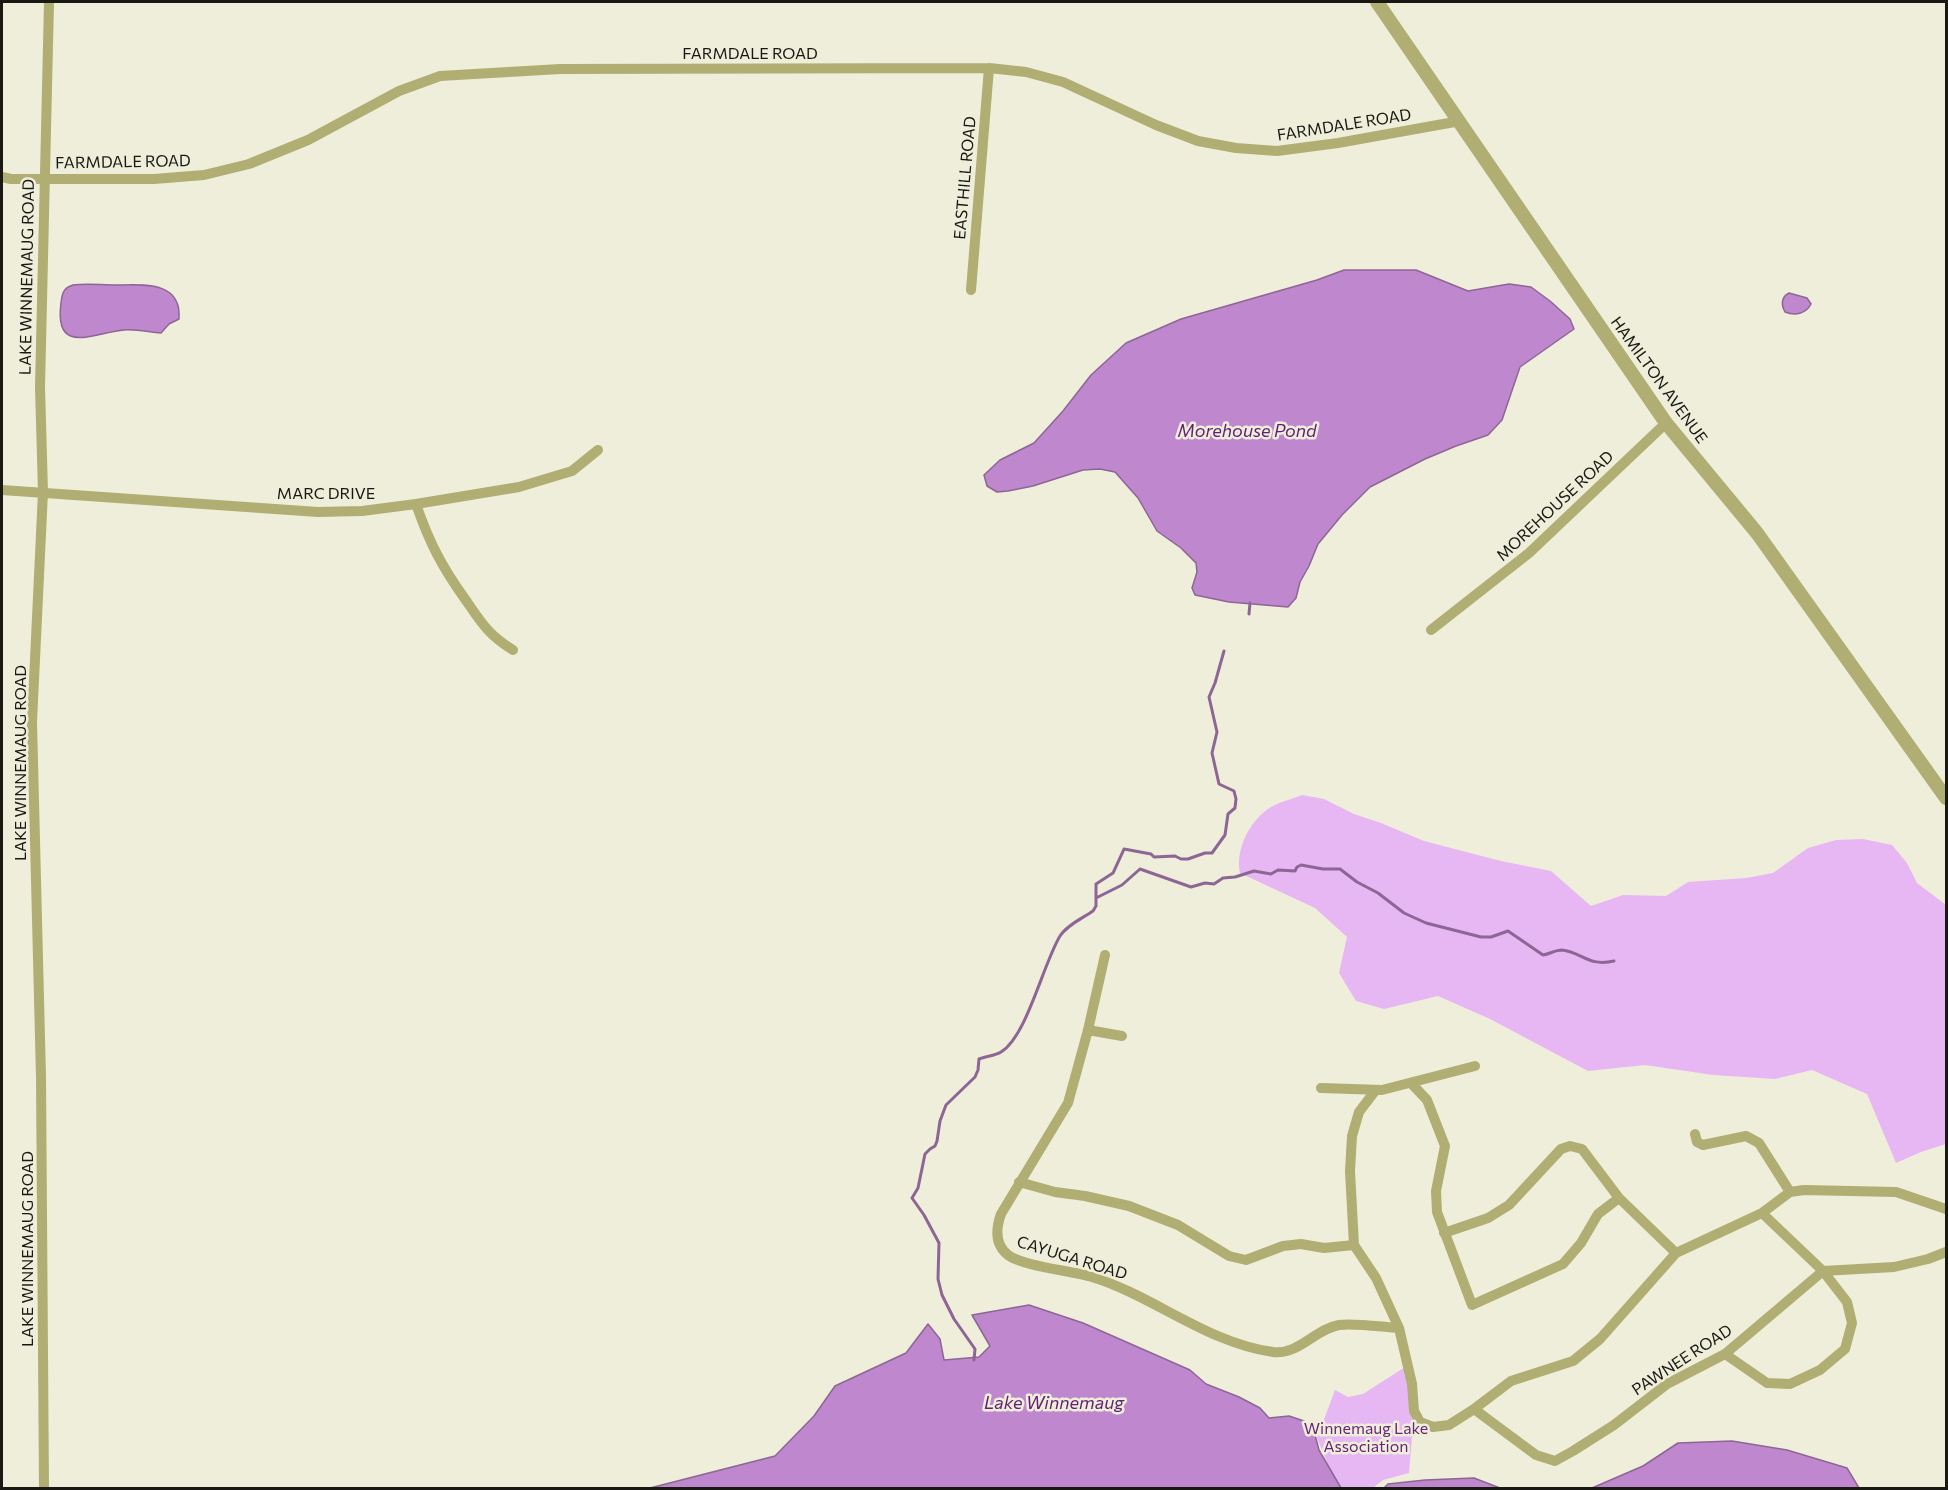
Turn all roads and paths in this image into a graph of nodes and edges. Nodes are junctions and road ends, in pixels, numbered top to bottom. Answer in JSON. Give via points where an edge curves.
{"nodes":[{"id":1,"x":49,"y":2,"type":"edge"},
{"id":2,"x":1377,"y":2,"type":"edge"},
{"id":3,"x":989,"y":68,"type":"junction"},
{"id":4,"x":1460,"y":121,"type":"junction"},
{"id":5,"x":2,"y":177,"type":"edge"},
{"id":6,"x":44,"y":179,"type":"junction"},
{"id":7,"x":971,"y":290,"type":"dead end"},
{"id":8,"x":1666,"y":423,"type":"junction"},
{"id":9,"x":598,"y":450,"type":"dead end"},
{"id":10,"x":2,"y":490,"type":"edge"},
{"id":11,"x":43,"y":492,"type":"junction"},
{"id":12,"x":416,"y":504,"type":"junction"},
{"id":13,"x":1431,"y":630,"type":"dead end"},
{"id":14,"x":513,"y":650,"type":"dead end"},
{"id":15,"x":1947,"y":798,"type":"edge"},
{"id":16,"x":1105,"y":955,"type":"dead end"},
{"id":17,"x":1088,"y":1030,"type":"junction"},
{"id":18,"x":1122,"y":1036,"type":"dead end"},
{"id":19,"x":1474,"y":1066,"type":"dead end"},
{"id":20,"x":1411,"y":1083,"type":"junction"},
{"id":21,"x":1321,"y":1088,"type":"dead end"},
{"id":22,"x":1375,"y":1091,"type":"junction"},
{"id":23,"x":1695,"y":1134,"type":"dead end"},
{"id":24,"x":1019,"y":1182,"type":"junction"},
{"id":25,"x":1790,"y":1192,"type":"junction"},
{"id":26,"x":1619,"y":1198,"type":"junction"},
{"id":27,"x":1947,"y":1209,"type":"edge"},
{"id":28,"x":1762,"y":1213,"type":"junction"},
{"id":29,"x":1444,"y":1233,"type":"junction"},
{"id":30,"x":1354,"y":1245,"type":"junction"},
{"id":31,"x":1947,"y":1252,"type":"edge"},
{"id":32,"x":1676,"y":1254,"type":"junction"},
{"id":33,"x":1823,"y":1271,"type":"junction"},
{"id":34,"x":1399,"y":1328,"type":"junction"},
{"id":35,"x":1725,"y":1354,"type":"junction"},
{"id":36,"x":1474,"y":1409,"type":"junction"},
{"id":37,"x":44,"y":1488,"type":"edge"}],
"edges":[{"from":1,"to":6,"type":"street","name":"LAKE WINNEMAUG ROAD"},
{"from":2,"to":4,"type":"street","name":"HAMILTON AVENUE"},
{"from":3,"to":4,"type":"street","name":"FARMDALE ROAD","via":[[1063,82],[1198,141],[1236,148],[1277,151]]},
{"from":3,"to":6,"type":"street","name":"FARMDALE ROAD","via":[[559,69],[440,76],[399,91],[309,140],[249,164],[204,175],[154,179]]},
{"from":3,"to":7,"type":"street","name":"EASTHILL ROAD"},
{"from":4,"to":8,"type":"street","name":"HAMILTON AVENUE"},
{"from":5,"to":6,"type":"street","name":"FARMDALE ROAD"},
{"from":6,"to":11,"type":"street","name":"LAKE WINNEMAUG ROAD","via":[[40,387]]},
{"from":8,"to":13,"type":"street","name":"MOREHOUSE ROAD","via":[[1529,554]]},
{"from":8,"to":15,"type":"street","name":"HAMILTON AVENUE","via":[[1757,533]]},
{"from":9,"to":12,"type":"street","name":"MARC DRIVE","via":[[572,471],[519,487]]},
{"from":10,"to":11,"type":"street","name":"MARC DRIVE"},
{"from":11,"to":12,"type":"street","name":"MARC DRIVE","via":[[318,512],[362,512]]},
{"from":11,"to":37,"type":"street","name":"LAKE WINNEMAUG ROAD","via":[[32,722],[41,1077]]},
{"from":12,"to":14,"type":"street","via":[[444,570],[489,633]]},
{"from":16,"to":17,"type":"street","name":"CAYUGA ROAD"},
{"from":17,"to":18,"type":"street"},
{"from":17,"to":24,"type":"street","name":"CAYUGA ROAD","via":[[1068,1103]]},
{"from":19,"to":20,"type":"street"},
{"from":20,"to":22,"type":"street"},
{"from":20,"to":29,"type":"street","via":[[1427,1100],[1445,1146],[1436,1191]]},
{"from":21,"to":22,"type":"street"},
{"from":22,"to":30,"type":"street","via":[[1359,1112],[1352,1136]]},
{"from":23,"to":25,"type":"street","via":[[1702,1145],[1746,1136],[1759,1143]]},
{"from":24,"to":30,"type":"street","via":[[1129,1206],[1178,1225],[1229,1256],[1246,1260],[1284,1246]]},
{"from":24,"to":34,"type":"street","name":"CAYUGA ROAD","via":[[996,1228],[1000,1246],[1009,1256],[1101,1280],[1229,1340],[1274,1352],[1291,1351],[1323,1330],[1340,1325]]},
{"from":25,"to":27,"type":"street","via":[[1896,1192]]},
{"from":25,"to":28,"type":"street"},
{"from":26,"to":29,"type":"street","via":[[1582,1149],[1570,1146],[1561,1149],[1509,1205],[1488,1218]]},
{"from":26,"to":29,"type":"street","via":[[1599,1214],[1563,1264],[1472,1305]]},
{"from":26,"to":32,"type":"street"},
{"from":28,"to":32,"type":"street"},
{"from":28,"to":33,"type":"street"},
{"from":30,"to":34,"type":"street","via":[[1376,1278]]},
{"from":31,"to":33,"type":"street","via":[[1894,1268]]},
{"from":32,"to":36,"type":"street","via":[[1600,1339],[1573,1361],[1511,1381]]},
{"from":33,"to":35,"type":"street","name":"PAWNEE ROAD"},
{"from":33,"to":35,"type":"street","via":[[1846,1302],[1852,1323],[1845,1348],[1820,1370],[1790,1384],[1767,1383]]},
{"from":34,"to":36,"type":"street","via":[[1412,1384],[1413,1411],[1420,1422],[1433,1427],[1449,1425]]},
{"from":35,"to":36,"type":"street","name":"PAWNEE ROAD","via":[[1667,1384],[1614,1425],[1555,1461],[1536,1455]]}]}
